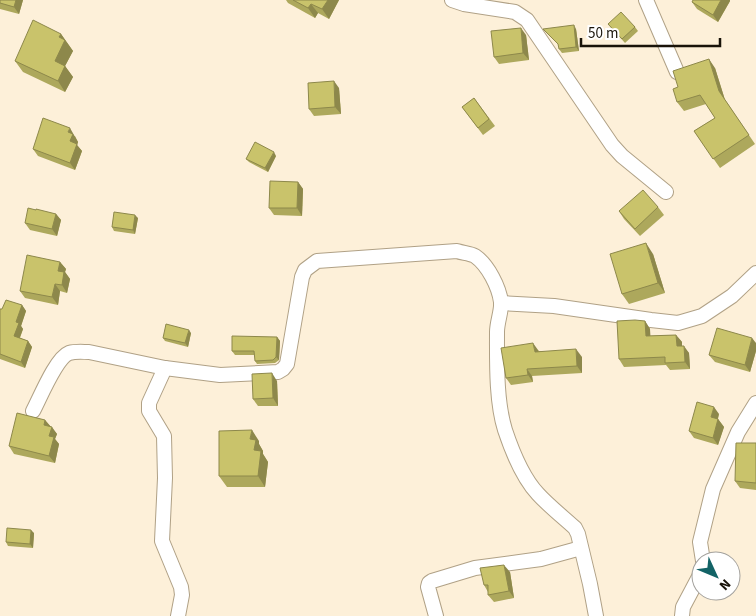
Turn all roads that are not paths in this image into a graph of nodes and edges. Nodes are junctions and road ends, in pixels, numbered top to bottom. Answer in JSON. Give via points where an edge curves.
{"nodes":[{"id":1,"x":452,"y":0,"type":"edge"},
{"id":2,"x":646,"y":0,"type":"edge"},
{"id":3,"x":676,"y":72,"type":"edge"},
{"id":4,"x":666,"y":192,"type":"dead end"},
{"id":5,"x":756,"y":273,"type":"edge"},
{"id":6,"x":502,"y":303,"type":"junction"},
{"id":7,"x":165,"y":368,"type":"junction"},
{"id":8,"x":756,"y":403,"type":"edge"},
{"id":9,"x":33,"y":411,"type":"dead end"},
{"id":10,"x":582,"y":548,"type":"junction"},
{"id":11,"x":701,"y":551,"type":"edge"},
{"id":12,"x":691,"y":593,"type":"edge"},
{"id":13,"x":178,"y":616,"type":"edge"},
{"id":14,"x":436,"y":616,"type":"edge"},
{"id":15,"x":596,"y":616,"type":"edge"},
{"id":16,"x":682,"y":616,"type":"edge"}],
"edges":[{"from":1,"to":4,"type":"street","via":[[515,12],[527,20],[612,145]]},
{"from":2,"to":3,"type":"street"},
{"from":5,"to":6,"type":"street","via":[[710,311],[678,323],[554,306]]},
{"from":6,"to":7,"type":"street","via":[[488,270],[475,256],[462,253],[318,261],[305,270],[299,286],[284,369],[220,376]]},
{"from":6,"to":10,"type":"street","via":[[497,329],[499,398],[505,430],[525,476],[575,528]]},
{"from":7,"to":9,"type":"street","via":[[89,352],[68,354],[57,364]]},
{"from":7,"to":13,"type":"street","via":[[149,403],[149,411],[164,436],[162,541],[181,587]]},
{"from":8,"to":11,"type":"street","via":[[738,432],[713,489],[700,542]]},
{"from":10,"to":14,"type":"street","via":[[541,559],[474,568],[432,581],[428,587]]},
{"from":10,"to":15,"type":"street"},
{"from":12,"to":16,"type":"street"}]}
